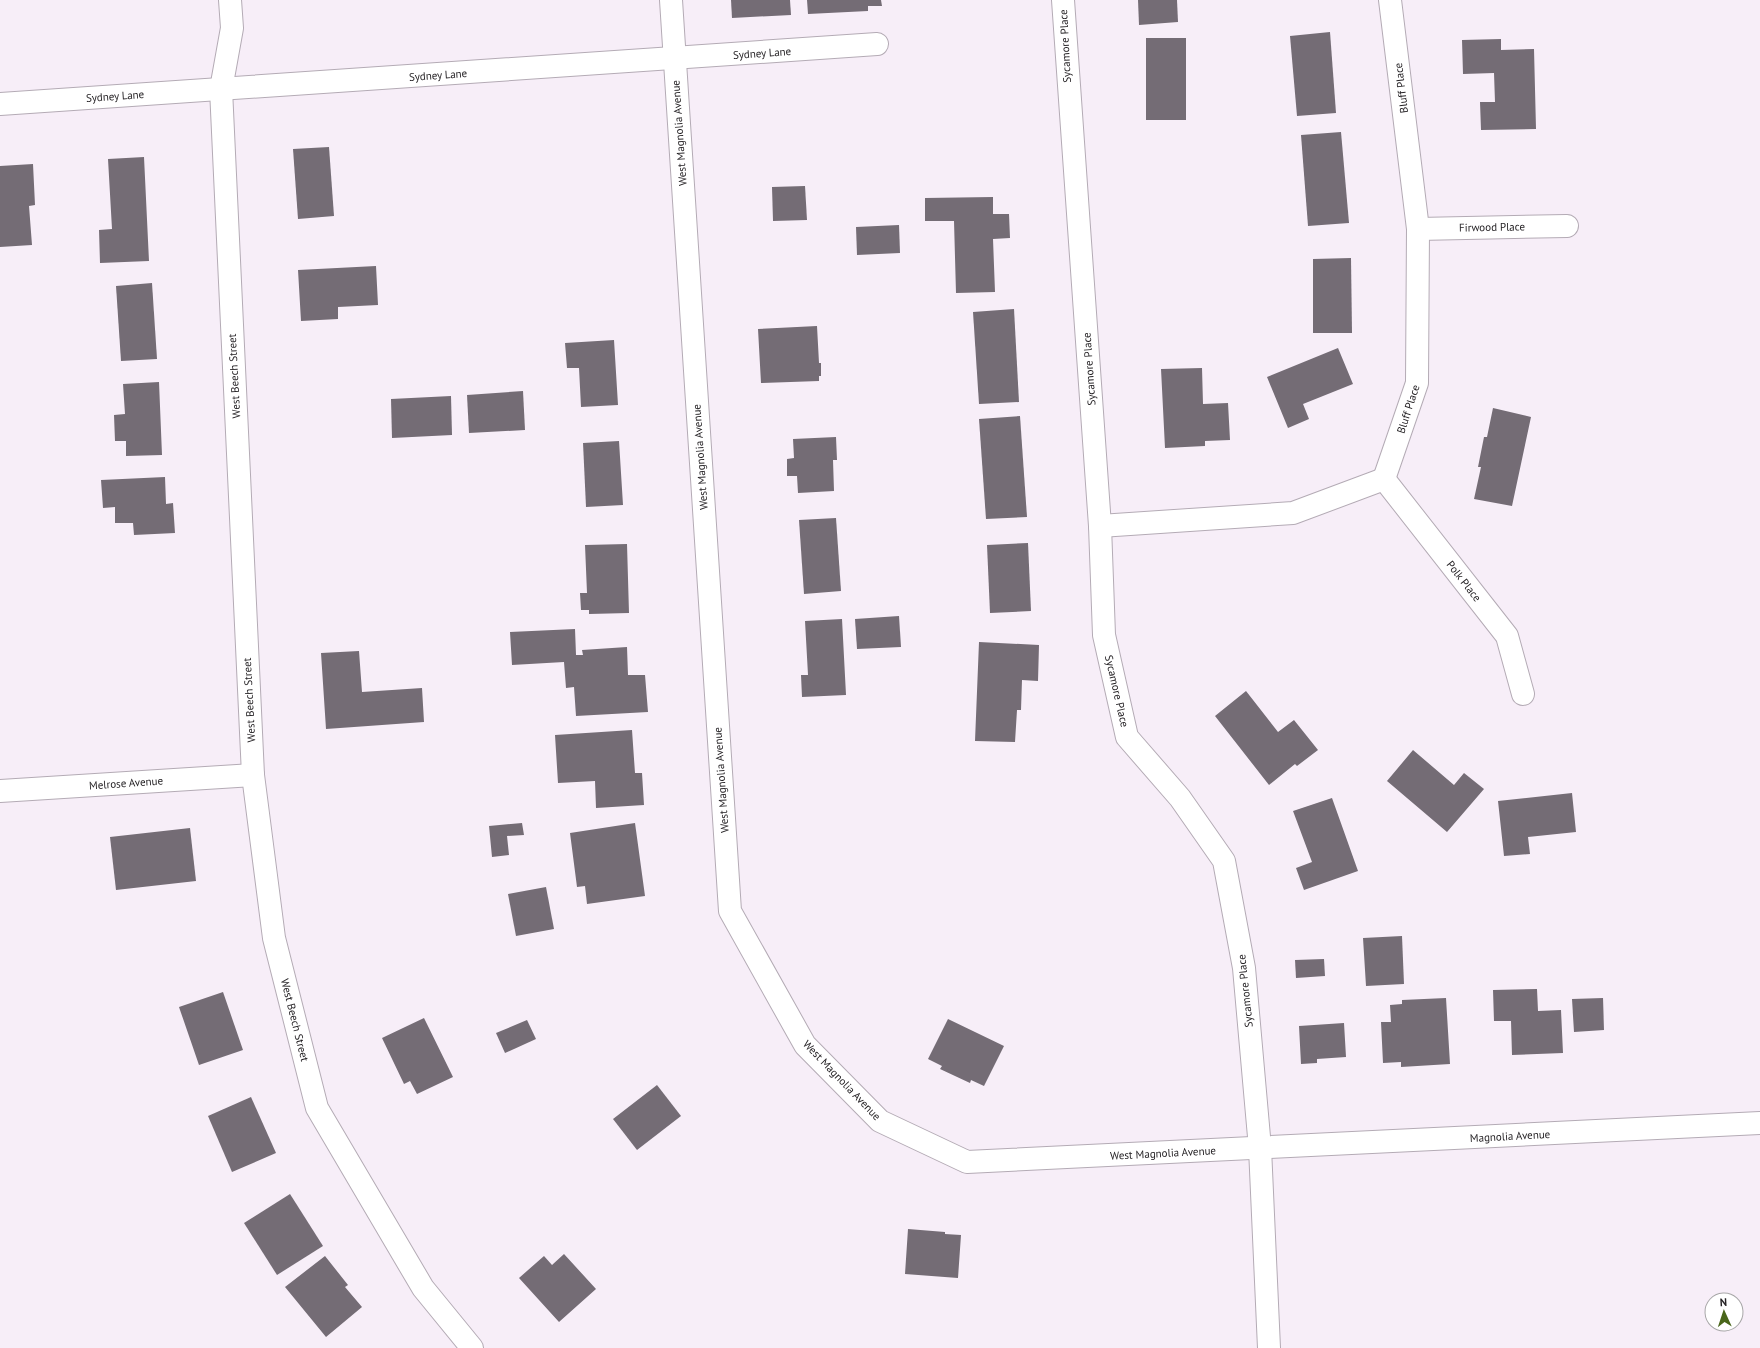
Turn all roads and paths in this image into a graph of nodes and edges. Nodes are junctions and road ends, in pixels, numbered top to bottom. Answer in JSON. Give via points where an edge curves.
{"nodes":[{"id":1,"x":230,"y":0,"type":"edge"},
{"id":2,"x":671,"y":0,"type":"edge"},
{"id":3,"x":1063,"y":0,"type":"edge"},
{"id":4,"x":1390,"y":0,"type":"edge"},
{"id":5,"x":876,"y":44,"type":"dead end"},
{"id":6,"x":674,"y":59,"type":"junction"},
{"id":7,"x":221,"y":89,"type":"junction"},
{"id":8,"x":0,"y":104,"type":"edge"},
{"id":9,"x":1567,"y":226,"type":"dead end"},
{"id":10,"x":1418,"y":228,"type":"junction"},
{"id":11,"x":1384,"y":479,"type":"junction"},
{"id":12,"x":1100,"y":526,"type":"junction"},
{"id":13,"x":1523,"y":694,"type":"dead end"},
{"id":14,"x":253,"y":775,"type":"junction"},
{"id":15,"x":0,"y":792,"type":"edge"},
{"id":16,"x":1760,"y":1123,"type":"edge"},
{"id":17,"x":1260,"y":1148,"type":"junction"},
{"id":18,"x":472,"y":1348,"type":"edge"},
{"id":19,"x":1269,"y":1348,"type":"edge"}],
"edges":[{"from":1,"to":7,"type":"street","name":"West Beech Street","via":[[232,28]]},
{"from":2,"to":6,"type":"street","name":"West Magnolia Avenue"},
{"from":3,"to":12,"type":"street","name":"Sycamore Place"},
{"from":4,"to":10,"type":"street","name":"Bluff Place"},
{"from":5,"to":6,"type":"street","name":"Sydney Lane"},
{"from":6,"to":7,"type":"street","name":"Sydney Lane"},
{"from":6,"to":17,"type":"street","name":"West Magnolia Avenue","via":[[730,911],[805,1046],[880,1121],[967,1162]]},
{"from":7,"to":8,"type":"street","name":"Sydney Lane"},
{"from":7,"to":14,"type":"street","name":"West Beech Street"},
{"from":9,"to":10,"type":"street","name":"Firwood Place"},
{"from":10,"to":11,"type":"street","name":"Bluff Place","via":[[1417,383]]},
{"from":11,"to":12,"type":"street","via":[[1293,513]]},
{"from":11,"to":13,"type":"street","name":"Polk Place","via":[[1507,636]]},
{"from":12,"to":17,"type":"street","name":"Sycamore Place","via":[[1104,635],[1127,737],[1180,798],[1224,861],[1244,968]]},
{"from":14,"to":15,"type":"street","name":"Melrose Avenue"},
{"from":14,"to":18,"type":"street","name":"West Beech Street","via":[[274,938],[317,1108],[424,1288]]},
{"from":16,"to":17,"type":"street","name":"Magnolia Avenue"},
{"from":17,"to":19,"type":"street","name":"Sycamore Place"}]}
